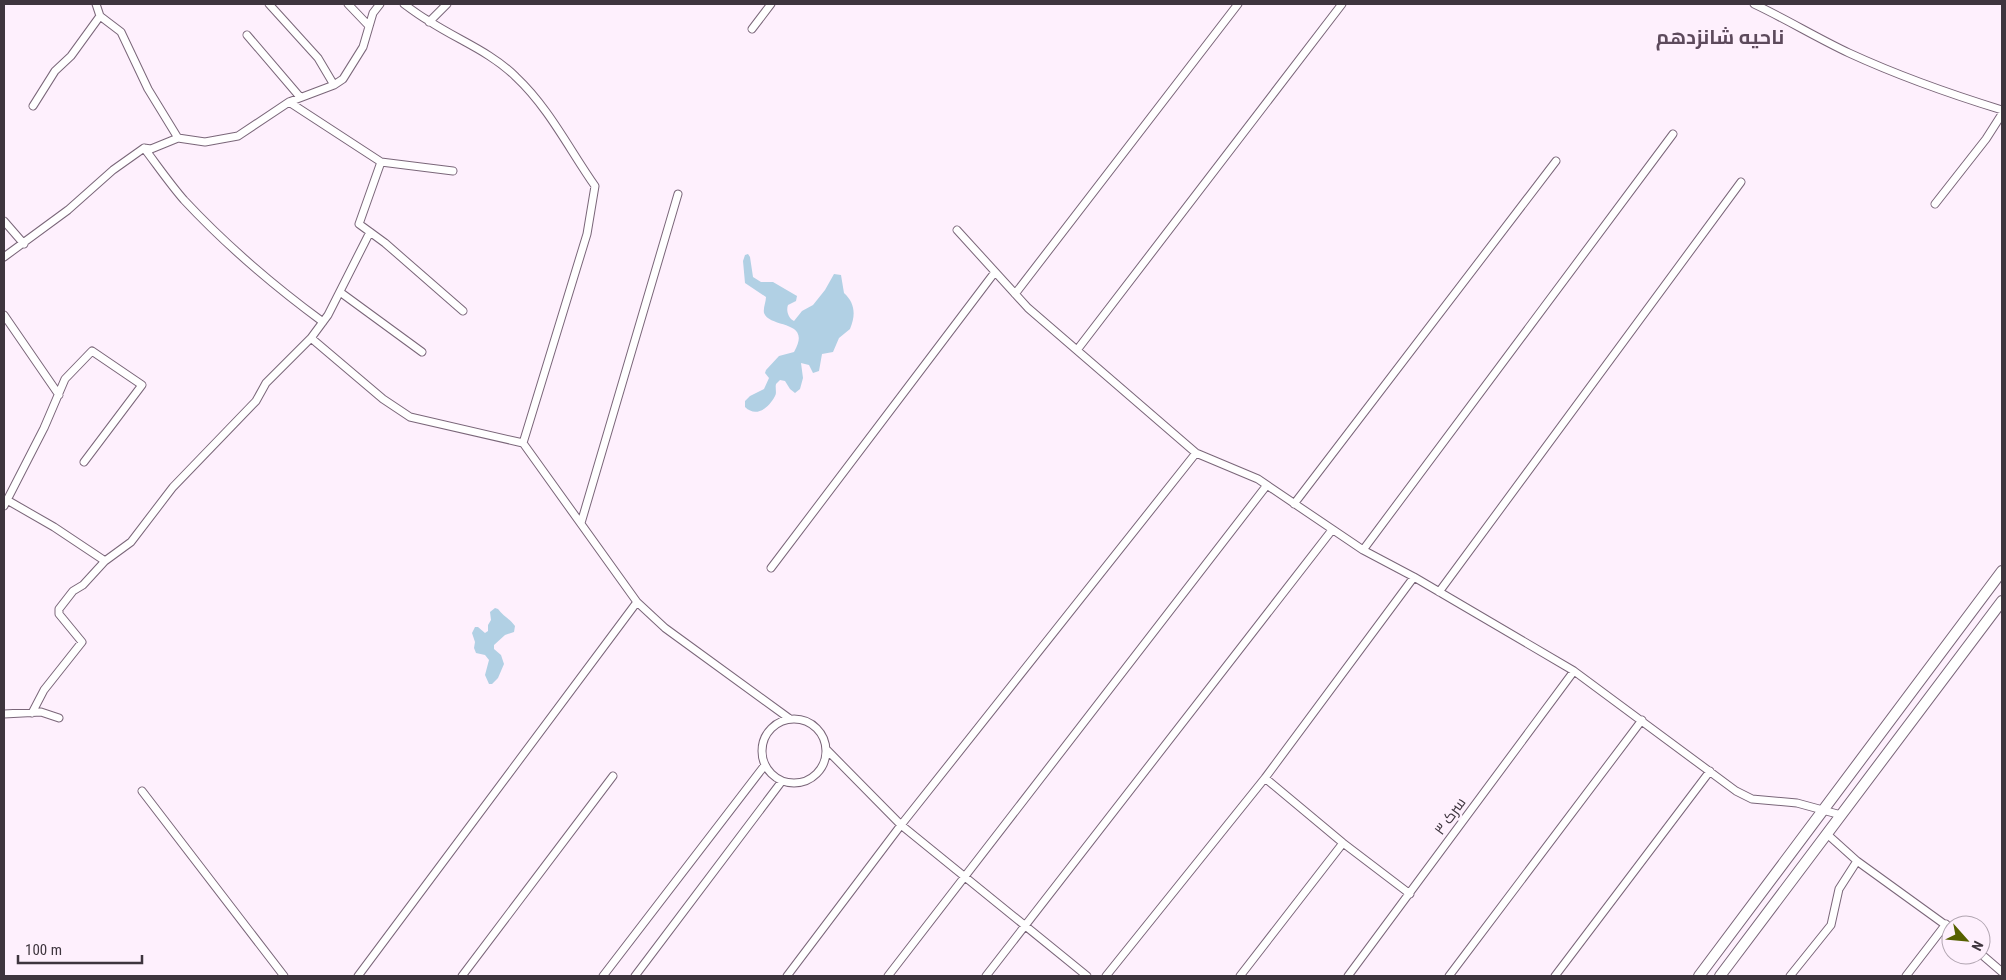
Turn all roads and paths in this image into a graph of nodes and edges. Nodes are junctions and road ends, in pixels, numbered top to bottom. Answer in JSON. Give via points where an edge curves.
{"nodes":[{"id":1,"x":96,"y":4,"type":"edge"},
{"id":2,"x":269,"y":4,"type":"edge"},
{"id":3,"x":348,"y":4,"type":"edge"},
{"id":4,"x":380,"y":4,"type":"edge"},
{"id":5,"x":404,"y":4,"type":"edge"},
{"id":6,"x":447,"y":4,"type":"edge"},
{"id":7,"x":771,"y":4,"type":"edge"},
{"id":8,"x":1238,"y":4,"type":"edge"},
{"id":9,"x":1342,"y":4,"type":"edge"},
{"id":10,"x":1754,"y":4,"type":"edge"},
{"id":11,"x":100,"y":16,"type":"junction"},
{"id":12,"x":429,"y":22,"type":"junction"},
{"id":13,"x":369,"y":26,"type":"junction"},
{"id":14,"x":752,"y":29,"type":"dead end"},
{"id":15,"x":247,"y":34,"type":"dead end"},
{"id":16,"x":334,"y":84,"type":"junction"},
{"id":17,"x":300,"y":97,"type":"junction"},
{"id":18,"x":289,"y":102,"type":"junction"},
{"id":19,"x":33,"y":106,"type":"dead end"},
{"id":20,"x":2002,"y":112,"type":"edge"},
{"id":21,"x":1673,"y":134,"type":"dead end"},
{"id":22,"x":178,"y":138,"type":"junction"},
{"id":23,"x":144,"y":148,"type":"junction"},
{"id":24,"x":1556,"y":161,"type":"dead end"},
{"id":25,"x":381,"y":162,"type":"junction"},
{"id":26,"x":453,"y":171,"type":"dead end"},
{"id":27,"x":1741,"y":182,"type":"dead end"},
{"id":28,"x":678,"y":194,"type":"dead end"},
{"id":29,"x":1935,"y":204,"type":"dead end"},
{"id":30,"x":4,"y":221,"type":"edge"},
{"id":31,"x":958,"y":230,"type":"dead end"},
{"id":32,"x":370,"y":232,"type":"junction"},
{"id":33,"x":24,"y":244,"type":"junction"},
{"id":34,"x":4,"y":257,"type":"edge"},
{"id":35,"x":995,"y":272,"type":"junction"},
{"id":36,"x":340,"y":292,"type":"junction"},
{"id":37,"x":1016,"y":294,"type":"junction"},
{"id":38,"x":463,"y":311,"type":"dead end"},
{"id":39,"x":4,"y":315,"type":"edge"},
{"id":40,"x":323,"y":322,"type":"junction"},
{"id":41,"x":311,"y":338,"type":"junction"},
{"id":42,"x":1077,"y":350,"type":"junction"},
{"id":43,"x":422,"y":352,"type":"dead end"},
{"id":44,"x":59,"y":394,"type":"junction"},
{"id":45,"x":524,"y":443,"type":"junction"},
{"id":46,"x":1196,"y":453,"type":"junction"},
{"id":47,"x":84,"y":462,"type":"dead end"},
{"id":48,"x":1266,"y":485,"type":"junction"},
{"id":49,"x":5,"y":503,"type":"edge"},
{"id":50,"x":1294,"y":504,"type":"junction"},
{"id":51,"x":581,"y":523,"type":"junction"},
{"id":52,"x":1332,"y":530,"type":"junction"},
{"id":53,"x":1363,"y":550,"type":"junction"},
{"id":54,"x":105,"y":561,"type":"junction"},
{"id":55,"x":771,"y":568,"type":"dead end"},
{"id":56,"x":2002,"y":571,"type":"edge"},
{"id":57,"x":1414,"y":578,"type":"junction"},
{"id":58,"x":1439,"y":592,"type":"junction"},
{"id":59,"x":2002,"y":601,"type":"edge"},
{"id":60,"x":637,"y":602,"type":"junction"},
{"id":61,"x":1574,"y":671,"type":"junction"},
{"id":62,"x":32,"y":713,"type":"junction"},
{"id":63,"x":4,"y":714,"type":"edge"},
{"id":64,"x":59,"y":718,"type":"dead end"},
{"id":65,"x":790,"y":719,"type":"junction"},
{"id":66,"x":1642,"y":720,"type":"junction"},
{"id":67,"x":827,"y":750,"type":"junction"},
{"id":68,"x":765,"y":765,"type":"junction"},
{"id":69,"x":1710,"y":771,"type":"junction"},
{"id":70,"x":613,"y":776,"type":"dead end"},
{"id":71,"x":1265,"y":778,"type":"junction"},
{"id":72,"x":782,"y":781,"type":"junction"},
{"id":73,"x":142,"y":791,"type":"dead end"},
{"id":74,"x":1824,"y":810,"type":"junction"},
{"id":75,"x":1841,"y":815,"type":"junction"},
{"id":76,"x":902,"y":826,"type":"junction"},
{"id":77,"x":1826,"y":834,"type":"junction"},
{"id":78,"x":1343,"y":843,"type":"junction"},
{"id":79,"x":1856,"y":861,"type":"junction"},
{"id":80,"x":964,"y":876,"type":"junction"},
{"id":81,"x":1410,"y":894,"type":"junction"},
{"id":82,"x":1941,"y":922,"type":"edge"},
{"id":83,"x":1024,"y":926,"type":"junction"},
{"id":84,"x":1941,"y":935,"type":"edge"},
{"id":85,"x":1991,"y":963,"type":"edge"},
{"id":86,"x":2002,"y":972,"type":"edge"},
{"id":87,"x":284,"y":976,"type":"edge"},
{"id":88,"x":358,"y":976,"type":"edge"},
{"id":89,"x":462,"y":976,"type":"edge"},
{"id":90,"x":603,"y":976,"type":"edge"},
{"id":91,"x":635,"y":976,"type":"edge"},
{"id":92,"x":787,"y":976,"type":"edge"},
{"id":93,"x":888,"y":976,"type":"edge"},
{"id":94,"x":986,"y":976,"type":"edge"},
{"id":95,"x":1088,"y":976,"type":"edge"},
{"id":96,"x":1106,"y":976,"type":"edge"},
{"id":97,"x":1240,"y":976,"type":"edge"},
{"id":98,"x":1348,"y":976,"type":"edge"},
{"id":99,"x":1450,"y":976,"type":"edge"},
{"id":100,"x":1555,"y":976,"type":"edge"},
{"id":101,"x":1699,"y":976,"type":"edge"},
{"id":102,"x":1720,"y":976,"type":"edge"},
{"id":103,"x":1790,"y":976,"type":"edge"},
{"id":104,"x":1906,"y":976,"type":"edge"}],
"edges":[{"from":1,"to":11,"type":"street"},
{"from":2,"to":16,"type":"street","via":[[318,58]]},
{"from":3,"to":13,"type":"street"},
{"from":4,"to":13,"type":"street"},
{"from":5,"to":12,"type":"street"},
{"from":6,"to":12,"type":"street"},
{"from":7,"to":14,"type":"street"},
{"from":8,"to":37,"type":"street"},
{"from":9,"to":42,"type":"street"},
{"from":10,"to":20,"type":"street","via":[[1879,67]]},
{"from":11,"to":19,"type":"street","via":[[71,56],[55,71]]},
{"from":11,"to":22,"type":"street","via":[[121,32],[148,90]]},
{"from":12,"to":45,"type":"street","via":[[496,60],[516,77],[539,102],[595,186],[587,234]]},
{"from":13,"to":16,"type":"street","via":[[363,47],[343,79]]},
{"from":15,"to":17,"type":"street"},
{"from":16,"to":17,"type":"street"},
{"from":17,"to":18,"type":"street"},
{"from":18,"to":22,"type":"street","via":[[238,136],[205,142]]},
{"from":18,"to":25,"type":"street"},
{"from":20,"to":29,"type":"street","via":[[1986,139]]},
{"from":21,"to":53,"type":"street"},
{"from":22,"to":23,"type":"street"},
{"from":23,"to":33,"type":"street"},
{"from":23,"to":40,"type":"street","via":[[184,200],[281,290]]},
{"from":24,"to":50,"type":"street"},
{"from":25,"to":26,"type":"street"},
{"from":25,"to":32,"type":"street","via":[[359,224]]},
{"from":27,"to":58,"type":"street"},
{"from":28,"to":51,"type":"street"},
{"from":30,"to":33,"type":"street"},
{"from":31,"to":35,"type":"street"},
{"from":32,"to":36,"type":"street"},
{"from":32,"to":38,"type":"street"},
{"from":33,"to":34,"type":"street"},
{"from":35,"to":37,"type":"street"},
{"from":35,"to":55,"type":"street"},
{"from":36,"to":40,"type":"street"},
{"from":36,"to":43,"type":"street"},
{"from":37,"to":42,"type":"street"},
{"from":39,"to":44,"type":"street"},
{"from":40,"to":41,"type":"street"},
{"from":41,"to":45,"type":"street","via":[[410,417]]},
{"from":41,"to":54,"type":"street","via":[[173,487],[131,542]]},
{"from":42,"to":46,"type":"street"},
{"from":44,"to":47,"type":"street","via":[[65,379],[92,351],[142,385]]},
{"from":44,"to":49,"type":"street"},
{"from":45,"to":51,"type":"street"},
{"from":46,"to":48,"type":"street"},
{"from":46,"to":76,"type":"street"},
{"from":48,"to":50,"type":"street"},
{"from":48,"to":80,"type":"street"},
{"from":49,"to":54,"type":"street","via":[[37,517]]},
{"from":50,"to":52,"type":"street"},
{"from":51,"to":60,"type":"street"},
{"from":52,"to":53,"type":"street"},
{"from":52,"to":83,"type":"street"},
{"from":53,"to":57,"type":"street"},
{"from":54,"to":62,"type":"street","via":[[73,591],[59,610],[82,642],[44,690]]},
{"from":56,"to":74,"type":"main road"},
{"from":57,"to":58,"type":"street"},
{"from":57,"to":71,"type":"street"},
{"from":58,"to":61,"type":"street"},
{"from":59,"to":75,"type":"main road"},
{"from":60,"to":65,"type":"street","via":[[665,628]]},
{"from":60,"to":88,"type":"street"},
{"from":61,"to":66,"type":"street"},
{"from":61,"to":81,"type":"street","name":"سرک ۳"},
{"from":62,"to":63,"type":"street"},
{"from":62,"to":64,"type":"street","via":[[41,712]]},
{"from":65,"to":67,"type":"street","via":[[810,723],[820,731]]},
{"from":65,"to":68,"type":"street","via":[[774,725],[766,735],[761,747]]},
{"from":66,"to":69,"type":"street"},
{"from":66,"to":99,"type":"street"},
{"from":67,"to":72,"type":"street","via":[[822,768],[814,777],[802,783]]},
{"from":67,"to":76,"type":"street"},
{"from":68,"to":72,"type":"street","via":[[777,780]]},
{"from":68,"to":90,"type":"street"},
{"from":69,"to":74,"type":"street","via":[[1752,799],[1797,803]]},
{"from":69,"to":100,"type":"street"},
{"from":70,"to":89,"type":"street"},
{"from":71,"to":78,"type":"street"},
{"from":71,"to":96,"type":"street"},
{"from":72,"to":91,"type":"street"},
{"from":73,"to":87,"type":"street"},
{"from":74,"to":75,"type":"street"},
{"from":74,"to":101,"type":"main road"},
{"from":75,"to":77,"type":"main road"},
{"from":76,"to":80,"type":"street"},
{"from":76,"to":92,"type":"street"},
{"from":77,"to":79,"type":"street"},
{"from":77,"to":102,"type":"main road"},
{"from":78,"to":81,"type":"street"},
{"from":78,"to":97,"type":"street"},
{"from":79,"to":82,"type":"street"},
{"from":79,"to":103,"type":"street","via":[[1839,889],[1832,925]]},
{"from":80,"to":83,"type":"street"},
{"from":80,"to":93,"type":"street"},
{"from":81,"to":98,"type":"street","name":"سرک ۳"},
{"from":83,"to":94,"type":"street"},
{"from":83,"to":95,"type":"street"},
{"from":84,"to":104,"type":"street"},
{"from":85,"to":86,"type":"street"}]}
